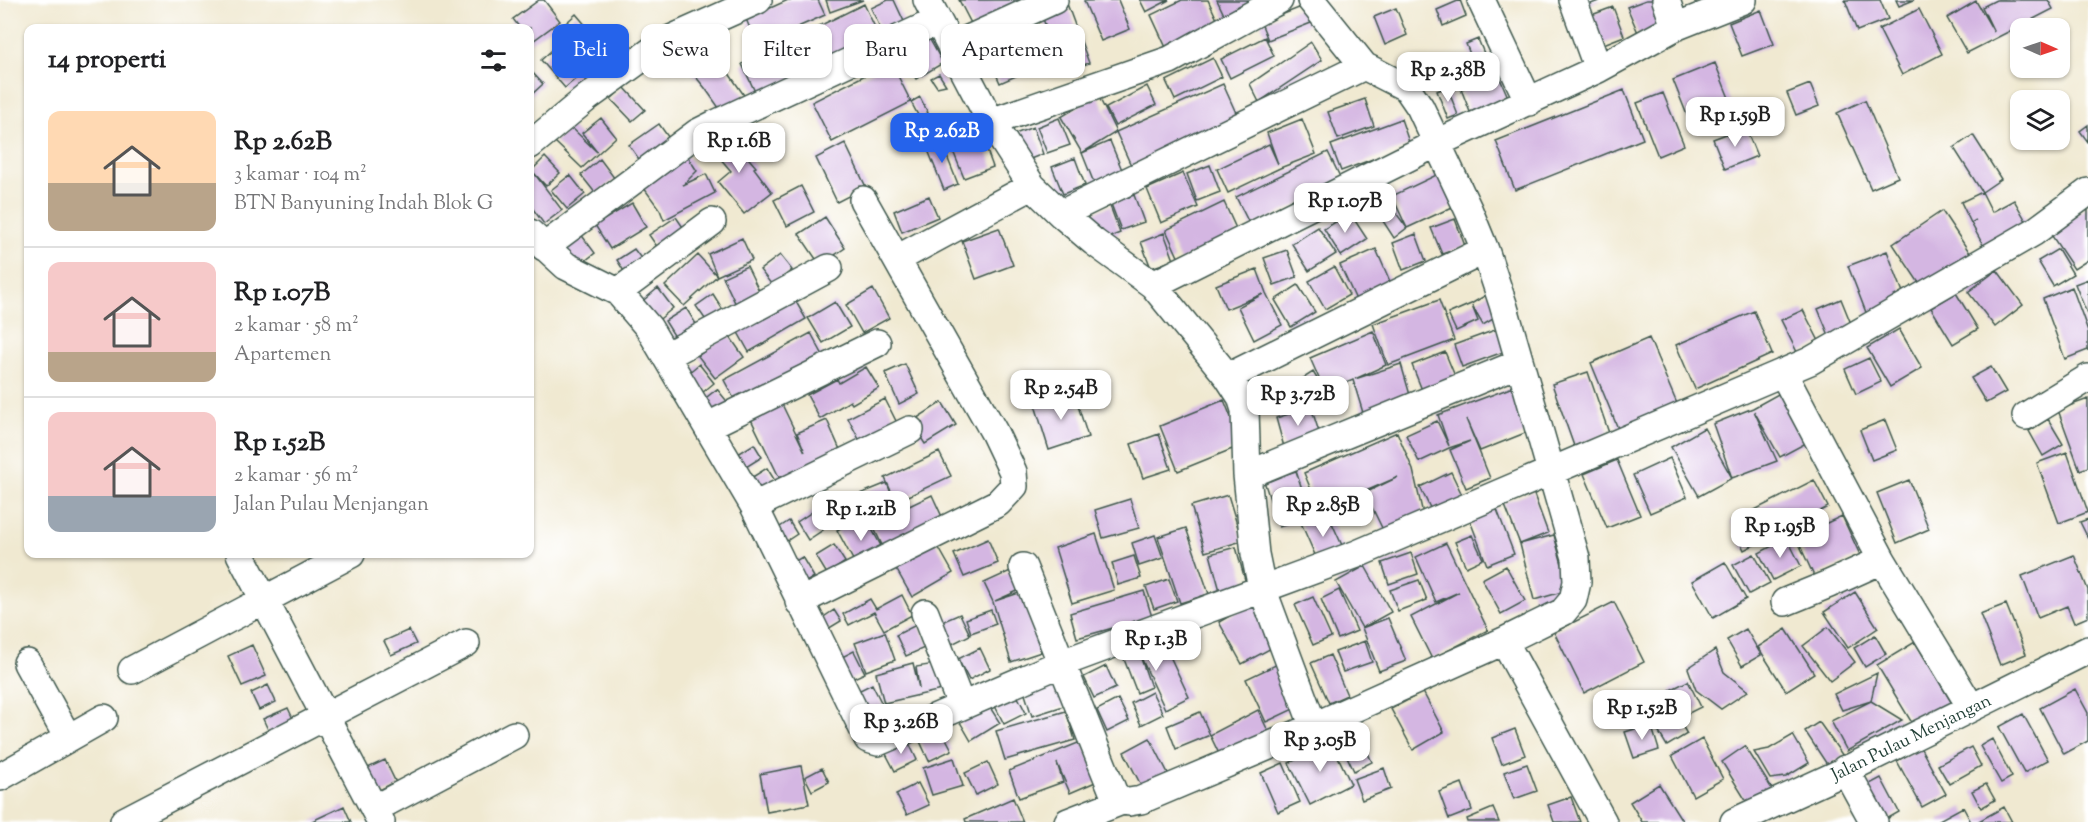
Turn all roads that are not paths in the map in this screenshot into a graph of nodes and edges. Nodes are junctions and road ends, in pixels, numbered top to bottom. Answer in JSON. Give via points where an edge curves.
{"nodes":[{"id":1,"x":758,"y":0,"type":"edge"},
{"id":2,"x":1054,"y":0,"type":"edge"},
{"id":3,"x":1279,"y":0,"type":"edge"},
{"id":4,"x":1311,"y":0,"type":"edge"},
{"id":5,"x":1481,"y":0,"type":"edge"},
{"id":6,"x":1573,"y":0,"type":"edge"},
{"id":7,"x":1666,"y":0,"type":"edge"},
{"id":8,"x":1743,"y":0,"type":"edge"},
{"id":9,"x":932,"y":10,"type":"edge"},
{"id":10,"x":1001,"y":24,"type":"edge"},
{"id":11,"x":1675,"y":27,"type":"junction"},
{"id":12,"x":941,"y":28,"type":"edge"},
{"id":13,"x":1364,"y":66,"type":"junction"},
{"id":14,"x":1598,"y":69,"type":"junction"},
{"id":15,"x":968,"y":78,"type":"edge"},
{"id":16,"x":1529,"y":102,"type":"junction"},
{"id":17,"x":991,"y":122,"type":"junction"},
{"id":18,"x":534,"y":142,"type":"edge"},
{"id":19,"x":1437,"y":144,"type":"junction"},
{"id":20,"x":1032,"y":186,"type":"junction"},
{"id":21,"x":2088,"y":192,"type":"edge"},
{"id":22,"x":863,"y":200,"type":"dead end"},
{"id":23,"x":1061,"y":214,"type":"junction"},
{"id":24,"x":712,"y":222,"type":"dead end"},
{"id":25,"x":537,"y":240,"type":"edge"},
{"id":26,"x":1485,"y":250,"type":"junction"},
{"id":27,"x":897,"y":259,"type":"junction"},
{"id":28,"x":829,"y":268,"type":"dead end"},
{"id":29,"x":1153,"y":285,"type":"junction"},
{"id":30,"x":618,"y":292,"type":"junction"},
{"id":31,"x":877,"y":343,"type":"dead end"},
{"id":32,"x":666,"y":356,"type":"junction"},
{"id":33,"x":1520,"y":363,"type":"junction"},
{"id":34,"x":1783,"y":373,"type":"junction"},
{"id":35,"x":1228,"y":377,"type":"junction"},
{"id":36,"x":2088,"y":378,"type":"edge"},
{"id":37,"x":2026,"y":417,"type":"dead end"},
{"id":38,"x":708,"y":426,"type":"junction"},
{"id":39,"x":910,"y":430,"type":"dead end"},
{"id":40,"x":1552,"y":472,"type":"junction"},
{"id":41,"x":1247,"y":475,"type":"junction"},
{"id":42,"x":754,"y":506,"type":"junction"},
{"id":43,"x":242,"y":558,"type":"edge"},
{"id":44,"x":343,"y":558,"type":"edge"},
{"id":45,"x":1882,"y":560,"type":"junction"},
{"id":46,"x":1023,"y":567,"type":"dead end"},
{"id":47,"x":1262,"y":588,"type":"junction"},
{"id":48,"x":264,"y":600,"type":"junction"},
{"id":49,"x":799,"y":602,"type":"junction"},
{"id":50,"x":1785,"y":602,"type":"dead end"},
{"id":51,"x":925,"y":613,"type":"dead end"},
{"id":52,"x":1504,"y":641,"type":"junction"},
{"id":53,"x":466,"y":643,"type":"dead end"},
{"id":54,"x":2088,"y":650,"type":"edge"},
{"id":55,"x":27,"y":663,"type":"dead end"},
{"id":56,"x":1062,"y":663,"type":"junction"},
{"id":57,"x":132,"y":670,"type":"dead end"},
{"id":58,"x":961,"y":705,"type":"junction"},
{"id":59,"x":1971,"y":707,"type":"junction"},
{"id":60,"x":325,"y":716,"type":"junction"},
{"id":61,"x":104,"y":718,"type":"dead end"},
{"id":62,"x":1313,"y":725,"type":"junction"},
{"id":63,"x":514,"y":735,"type":"dead end"},
{"id":64,"x":68,"y":738,"type":"junction"},
{"id":65,"x":1845,"y":769,"type":"junction"},
{"id":66,"x":1,"y":772,"type":"edge"},
{"id":67,"x":1122,"y":801,"type":"junction"},
{"id":68,"x":378,"y":815,"type":"edge"},
{"id":69,"x":117,"y":821,"type":"edge"},
{"id":70,"x":1068,"y":822,"type":"edge"},
{"id":71,"x":1603,"y":822,"type":"edge"},
{"id":72,"x":1734,"y":822,"type":"edge"},
{"id":73,"x":1874,"y":822,"type":"edge"}],
"edges":[{"from":1,"to":18,"type":"street","via":[[664,42]]},
{"from":2,"to":10,"type":"street"},
{"from":3,"to":17,"type":"street","via":[[1170,60]]},
{"from":4,"to":13,"type":"street"},
{"from":5,"to":16,"type":"street"},
{"from":6,"to":14,"type":"street"},
{"from":7,"to":11,"type":"street"},
{"from":8,"to":11,"type":"street"},
{"from":9,"to":12,"type":"street"},
{"from":9,"to":25,"type":"street","via":[[697,133]]},
{"from":11,"to":14,"type":"street"},
{"from":13,"to":19,"type":"street","via":[[1407,88]]},
{"from":13,"to":23,"type":"street"},
{"from":14,"to":16,"type":"street"},
{"from":15,"to":17,"type":"street"},
{"from":16,"to":19,"type":"street"},
{"from":17,"to":20,"type":"street"},
{"from":19,"to":26,"type":"street"},
{"from":19,"to":29,"type":"street"},
{"from":20,"to":23,"type":"street"},
{"from":20,"to":27,"type":"street"},
{"from":21,"to":34,"type":"street","via":[[2034,232],[1862,333]]},
{"from":22,"to":27,"type":"street"},
{"from":23,"to":29,"type":"street"},
{"from":24,"to":30,"type":"street"},
{"from":25,"to":30,"type":"street","via":[[566,266]]},
{"from":26,"to":33,"type":"street"},
{"from":26,"to":35,"type":"street"},
{"from":27,"to":49,"type":"street","via":[[994,432],[1013,472],[1014,486],[998,503]]},
{"from":28,"to":32,"type":"street"},
{"from":29,"to":35,"type":"street"},
{"from":30,"to":32,"type":"street","via":[[649,328]]},
{"from":31,"to":38,"type":"street"},
{"from":32,"to":38,"type":"street"},
{"from":33,"to":40,"type":"street"},
{"from":33,"to":41,"type":"street"},
{"from":34,"to":40,"type":"street"},
{"from":34,"to":45,"type":"street"},
{"from":35,"to":41,"type":"street","via":[[1245,410]]},
{"from":36,"to":37,"type":"street"},
{"from":38,"to":42,"type":"street"},
{"from":39,"to":42,"type":"street"},
{"from":40,"to":47,"type":"street","via":[[1358,554]]},
{"from":40,"to":52,"type":"street","via":[[1576,558],[1573,600],[1563,612]]},
{"from":41,"to":47,"type":"street"},
{"from":42,"to":49,"type":"street"},
{"from":43,"to":48,"type":"street"},
{"from":44,"to":48,"type":"street"},
{"from":45,"to":50,"type":"street"},
{"from":45,"to":59,"type":"street"},
{"from":46,"to":56,"type":"street"},
{"from":47,"to":56,"type":"street"},
{"from":47,"to":62,"type":"street"},
{"from":48,"to":57,"type":"street"},
{"from":48,"to":60,"type":"street"},
{"from":49,"to":58,"type":"street","via":[[868,739],[885,740]]},
{"from":51,"to":58,"type":"street"},
{"from":52,"to":62,"type":"street"},
{"from":52,"to":71,"type":"street"},
{"from":53,"to":60,"type":"street"},
{"from":54,"to":59,"type":"street","name":"Jalan Pulau Menjangan"},
{"from":55,"to":64,"type":"street"},
{"from":56,"to":58,"type":"street"},
{"from":56,"to":67,"type":"street","via":[[1114,794]]},
{"from":59,"to":65,"type":"street","name":"Jalan Pulau Menjangan"},
{"from":60,"to":68,"type":"street"},
{"from":60,"to":69,"type":"street"},
{"from":61,"to":64,"type":"street"},
{"from":62,"to":67,"type":"street","via":[[1141,800]]},
{"from":63,"to":68,"type":"street"},
{"from":64,"to":66,"type":"street"},
{"from":65,"to":72,"type":"street","name":"Jalan Pulau Menjangan"},
{"from":65,"to":73,"type":"street"},
{"from":67,"to":70,"type":"street"}]}
